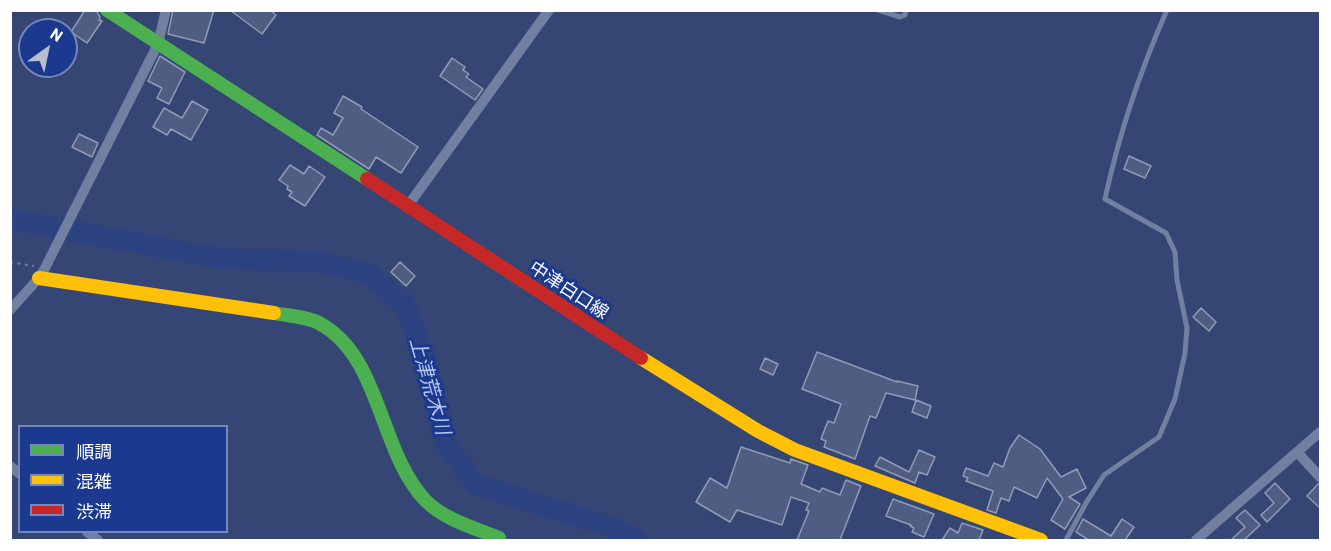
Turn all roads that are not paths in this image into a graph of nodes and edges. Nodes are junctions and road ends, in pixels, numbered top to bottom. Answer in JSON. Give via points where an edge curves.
{"nodes":[{"id":1,"x":107,"y":10,"type":"edge"},
{"id":2,"x":166,"y":10,"type":"edge"},
{"id":3,"x":549,"y":10,"type":"edge"},
{"id":4,"x":878,"y":10,"type":"edge"},
{"id":5,"x":906,"y":10,"type":"edge"},
{"id":6,"x":1167,"y":10,"type":"edge"},
{"id":7,"x":158,"y":44,"type":"junction"},
{"id":8,"x":407,"y":207,"type":"junction"},
{"id":9,"x":44,"y":270,"type":"junction"},
{"id":10,"x":10,"y":310,"type":"edge"},
{"id":11,"x":1320,"y":432,"type":"edge"},
{"id":12,"x":1297,"y":452,"type":"junction"},
{"id":13,"x":1320,"y":477,"type":"edge"},
{"id":14,"x":497,"y":540,"type":"edge"},
{"id":15,"x":1041,"y":540,"type":"edge"},
{"id":16,"x":1066,"y":540,"type":"edge"},
{"id":17,"x":1196,"y":540,"type":"edge"}],
"edges":[{"from":1,"to":7,"type":"main road","name":"中津白口線"},
{"from":2,"to":7,"type":"street"},
{"from":3,"to":8,"type":"street"},
{"from":4,"to":5,"type":"lane","via":[[900,17]]},
{"from":6,"to":16,"type":"lane","via":[[1142,70],[1105,199],[1166,233],[1175,252],[1187,328],[1185,353],[1175,399],[1159,437],[1104,476]]},
{"from":7,"to":8,"type":"main road","name":"中津白口線"},
{"from":7,"to":9,"type":"street"},
{"from":8,"to":15,"type":"main road","name":"中津白口線","via":[[758,431],[795,450]]},
{"from":9,"to":10,"type":"street"},
{"from":9,"to":14,"type":"main road","via":[[319,323],[340,338],[355,358],[408,479],[426,501],[445,515]]},
{"from":11,"to":12,"type":"street"},
{"from":12,"to":13,"type":"street"},
{"from":12,"to":17,"type":"street"}]}
